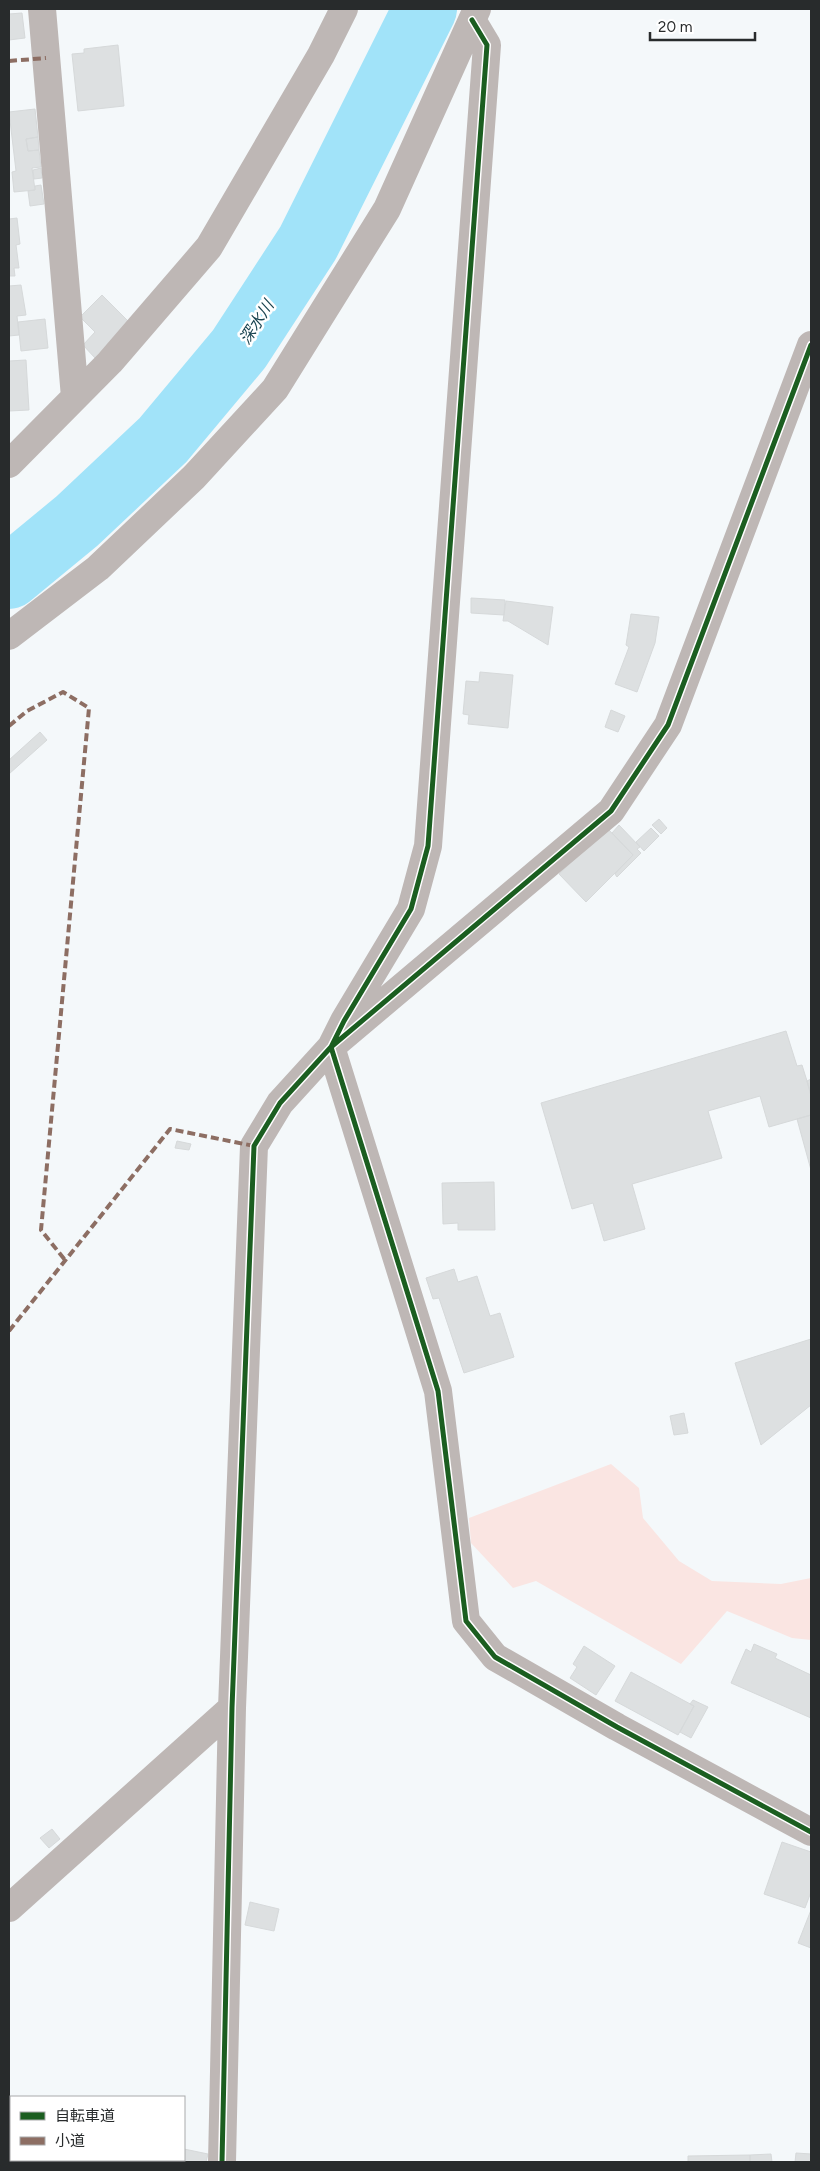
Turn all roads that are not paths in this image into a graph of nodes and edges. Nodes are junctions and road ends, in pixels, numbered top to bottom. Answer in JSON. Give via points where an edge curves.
{"nodes":[{"id":1,"x":42,"y":9,"type":"edge"},
{"id":2,"x":344,"y":9,"type":"edge"},
{"id":3,"x":475,"y":14,"type":"edge"},
{"id":4,"x":811,"y":345,"type":"edge"},
{"id":5,"x":75,"y":397,"type":"junction"},
{"id":6,"x":9,"y":464,"type":"edge"},
{"id":7,"x":9,"y":636,"type":"edge"},
{"id":8,"x":331,"y":1047,"type":"junction"},
{"id":9,"x":232,"y":1708,"type":"junction"},
{"id":10,"x":811,"y":1832,"type":"edge"},
{"id":11,"x":9,"y":1908,"type":"edge"},
{"id":12,"x":222,"y":2162,"type":"edge"}],
"edges":[{"from":1,"to":5,"type":"street"},
{"from":2,"to":5,"type":"street","via":[[321,55],[209,247],[110,362]]},
{"from":3,"to":7,"type":"street","via":[[387,209],[275,390],[194,477],[98,568]]},
{"from":3,"to":8,"type":"street","via":[[488,45],[428,846],[410,909]]},
{"from":4,"to":8,"type":"street","via":[[668,725],[611,810]]},
{"from":5,"to":6,"type":"street"},
{"from":8,"to":9,"type":"street","via":[[280,1103],[254,1146]]},
{"from":8,"to":10,"type":"street","via":[[438,1391],[466,1621],[495,1657]]},
{"from":9,"to":11,"type":"street"},
{"from":9,"to":12,"type":"street"}]}
